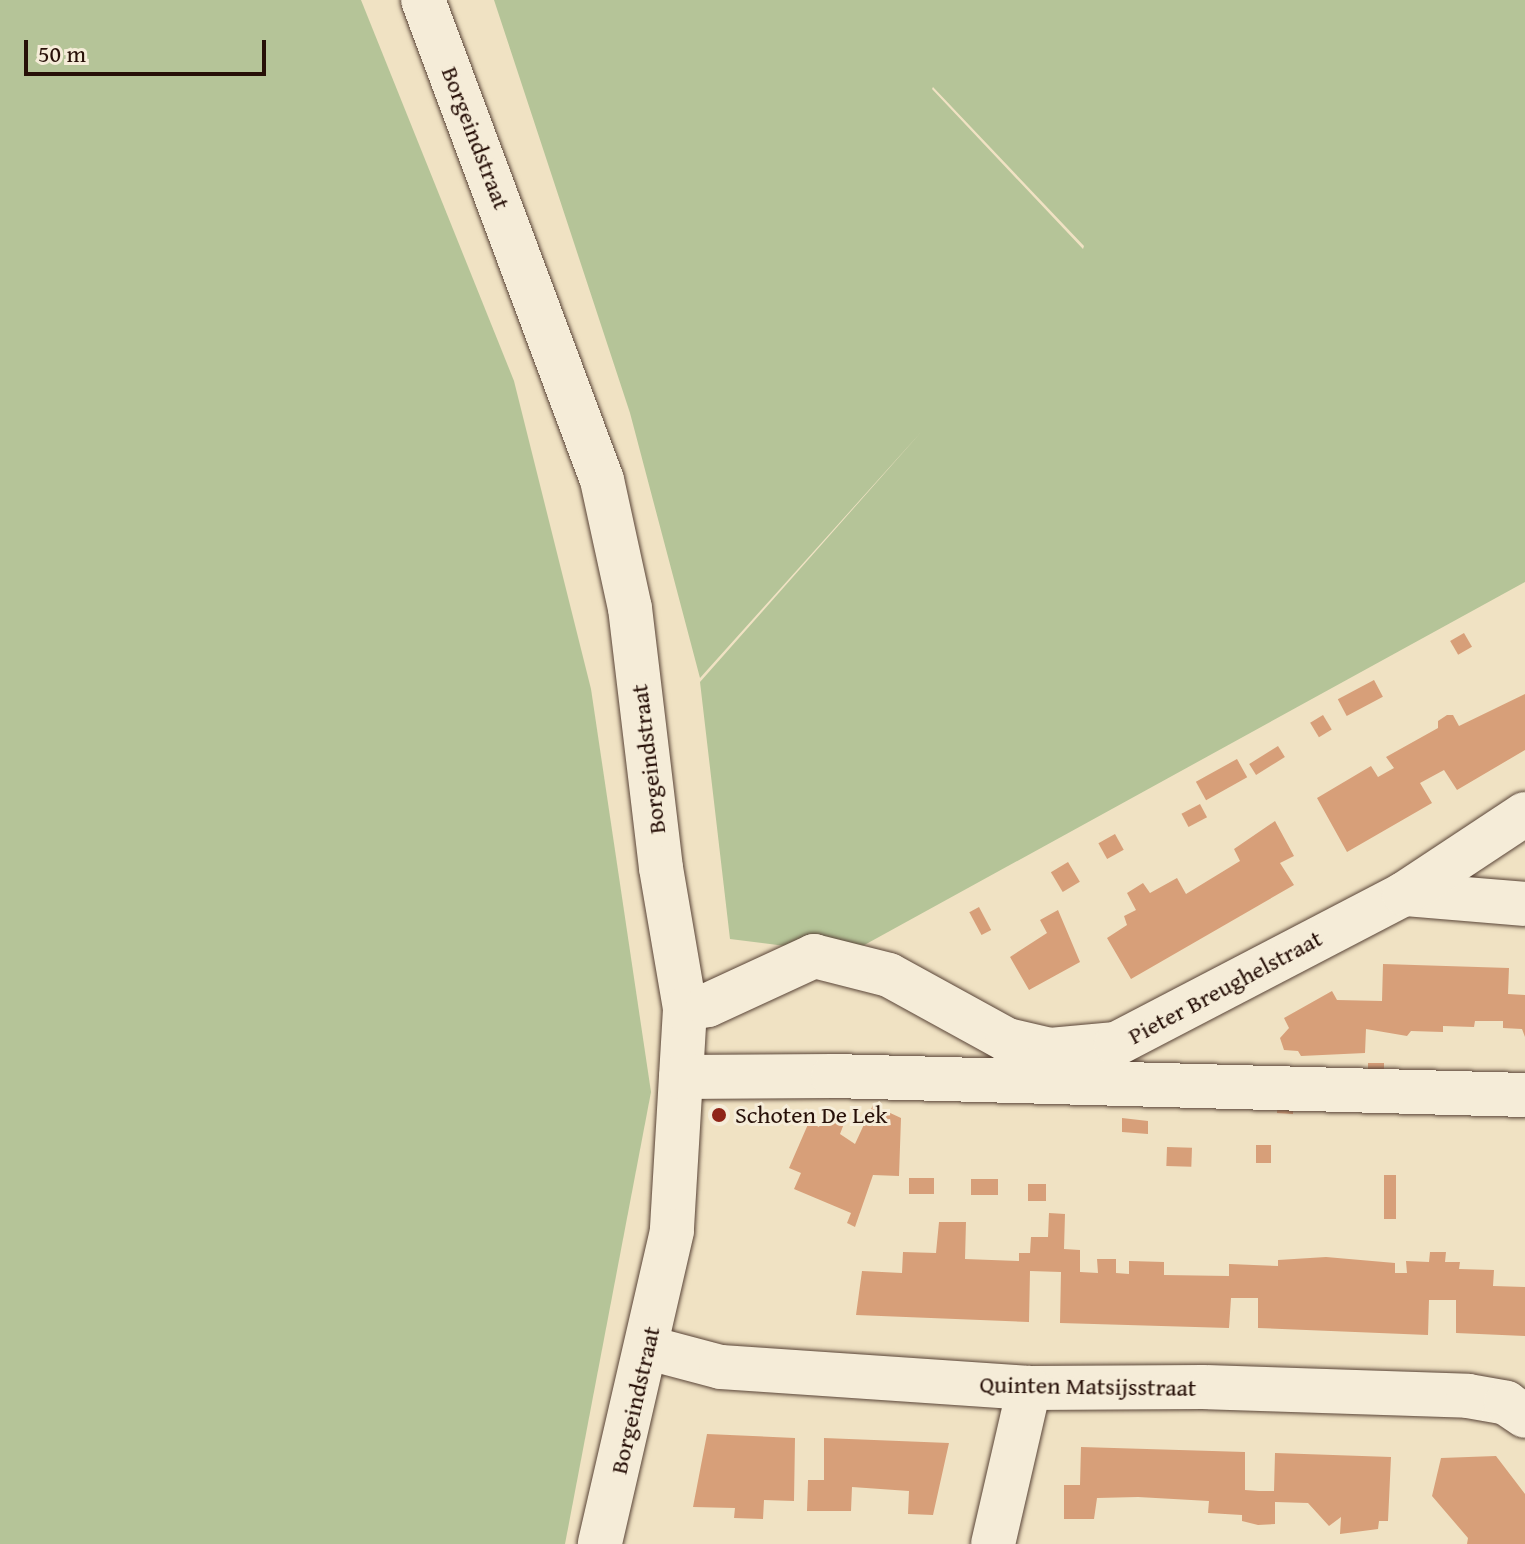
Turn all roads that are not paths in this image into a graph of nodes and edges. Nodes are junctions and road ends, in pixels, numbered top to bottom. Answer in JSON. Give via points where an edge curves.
{"nodes":[{"id":1,"x":423,"y":0,"type":"edge"},
{"id":2,"x":1525,"y":814,"type":"edge"},
{"id":3,"x":1404,"y":894,"type":"junction"},
{"id":4,"x":1525,"y":904,"type":"edge"},
{"id":5,"x":685,"y":1009,"type":"junction"},
{"id":6,"x":681,"y":1077,"type":"junction"},
{"id":7,"x":1525,"y":1095,"type":"edge"},
{"id":8,"x":649,"y":1348,"type":"junction"},
{"id":9,"x":1029,"y":1388,"type":"junction"},
{"id":10,"x":1525,"y":1416,"type":"edge"},
{"id":11,"x":600,"y":1544,"type":"edge"},
{"id":12,"x":993,"y":1544,"type":"edge"}],
"edges":[{"from":1,"to":5,"type":"street","name":"Borgeindstraat","via":[[602,480],[630,608],[661,868]]},
{"from":2,"to":3,"type":"street","name":"Pieter Breughelstraat"},
{"from":3,"to":4,"type":"street"},
{"from":3,"to":5,"type":"street","name":"Pieter Breughelstraat","via":[[1116,1044],[1050,1050],[1007,1040],[889,975],[814,956],[708,1005]]},
{"from":5,"to":6,"type":"street","name":"Borgeindstraat"},
{"from":6,"to":7,"type":"street","via":[[833,1076]]},
{"from":6,"to":8,"type":"street","name":"Borgeindstraat","via":[[672,1231]]},
{"from":8,"to":9,"type":"street","name":"Quinten Matsijsstraat","via":[[721,1367]]},
{"from":8,"to":11,"type":"street","name":"Borgeindstraat"},
{"from":9,"to":10,"type":"street","name":"Quinten Matsijsstraat","via":[[1203,1387],[1468,1396],[1506,1403]]},
{"from":9,"to":12,"type":"street"}]}
